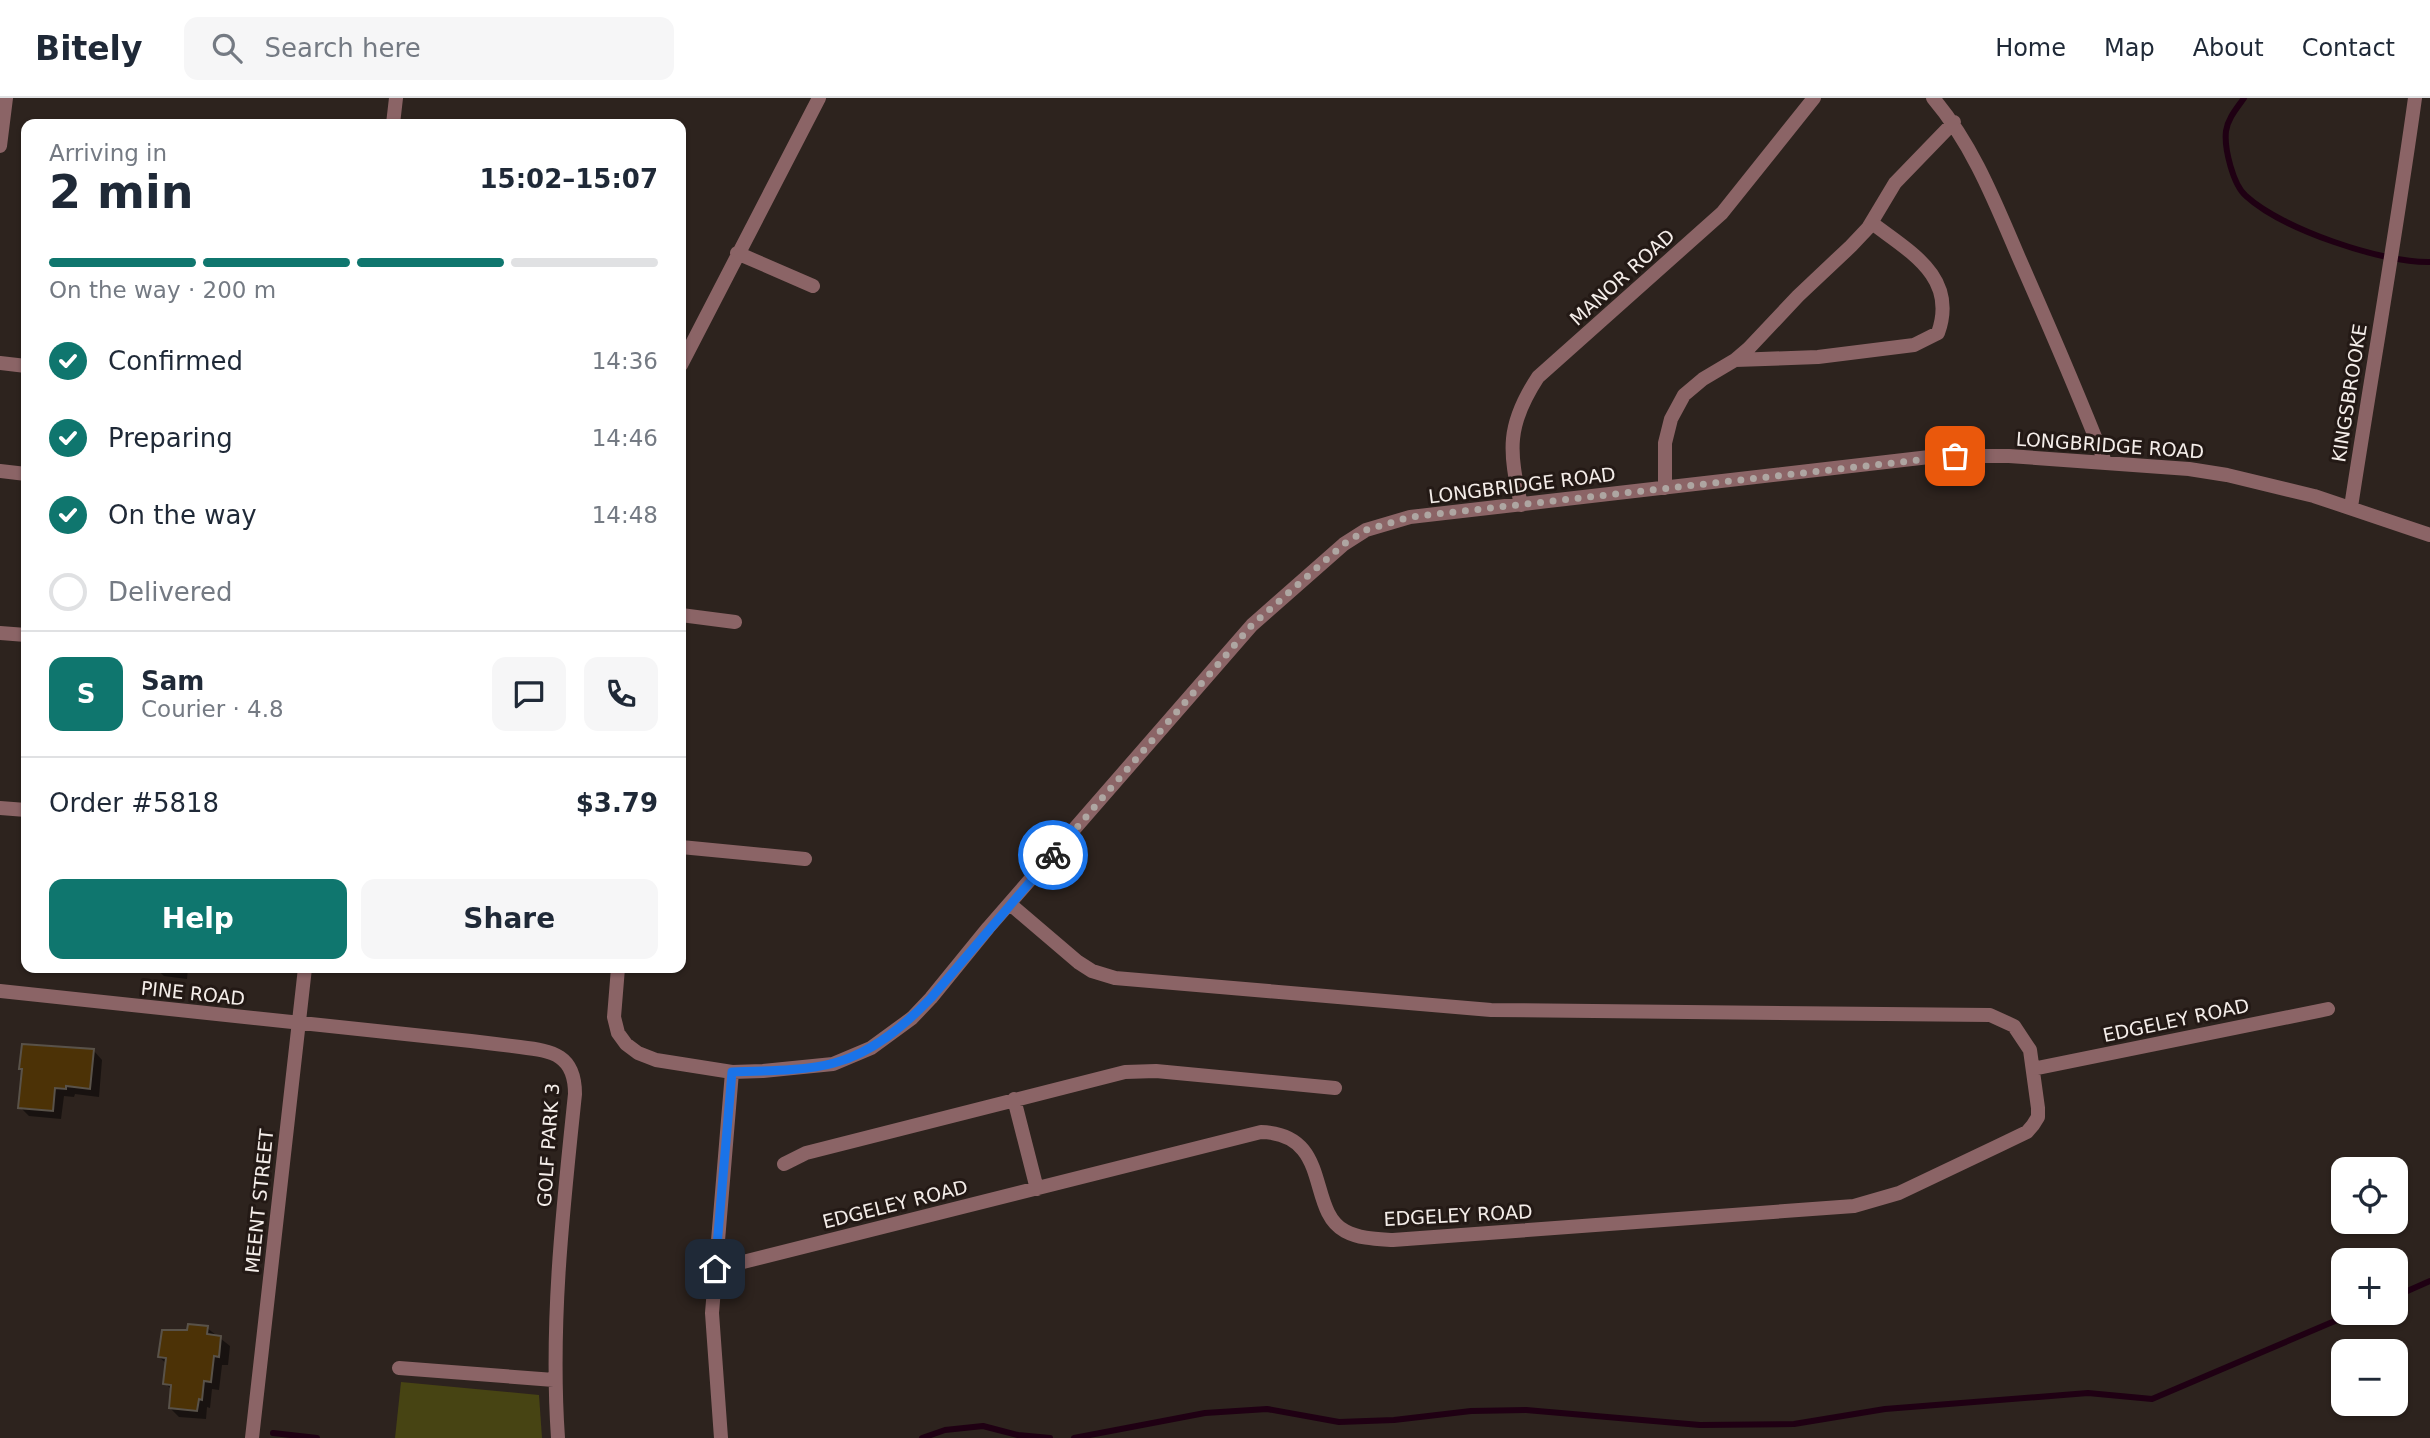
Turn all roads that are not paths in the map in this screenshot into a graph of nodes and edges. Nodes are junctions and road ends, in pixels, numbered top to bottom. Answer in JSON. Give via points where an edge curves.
{"nodes":[{"id":1,"x":5,"y":98,"type":"edge"},
{"id":2,"x":396,"y":98,"type":"edge"},
{"id":3,"x":819,"y":98,"type":"edge"},
{"id":4,"x":1814,"y":98,"type":"edge"},
{"id":5,"x":1933,"y":98,"type":"edge"},
{"id":6,"x":2415,"y":98,"type":"edge"},
{"id":7,"x":394,"y":119,"type":"edge"},
{"id":8,"x":1954,"y":122,"type":"junction"},
{"id":9,"x":0,"y":146,"type":"edge"},
{"id":10,"x":1872,"y":223,"type":"junction"},
{"id":11,"x":737,"y":253,"type":"junction"},
{"id":12,"x":813,"y":286,"type":"dead end"},
{"id":13,"x":686,"y":355,"type":"edge"},
{"id":14,"x":1735,"y":360,"type":"junction"},
{"id":15,"x":0,"y":363,"type":"edge"},
{"id":16,"x":21,"y":365,"type":"edge"},
{"id":17,"x":2105,"y":462,"type":"junction"},
{"id":18,"x":0,"y":471,"type":"edge"},
{"id":19,"x":21,"y":473,"type":"edge"},
{"id":20,"x":1665,"y":488,"type":"junction"},
{"id":21,"x":1521,"y":505,"type":"junction"},
{"id":22,"x":2351,"y":507,"type":"junction"},
{"id":23,"x":2430,"y":535,"type":"edge"},
{"id":24,"x":686,"y":616,"type":"edge"},
{"id":25,"x":735,"y":622,"type":"dead end"},
{"id":26,"x":0,"y":633,"type":"edge"},
{"id":27,"x":21,"y":635,"type":"edge"},
{"id":28,"x":0,"y":808,"type":"edge"},
{"id":29,"x":21,"y":810,"type":"edge"},
{"id":30,"x":686,"y":847,"type":"edge"},
{"id":31,"x":805,"y":859,"type":"dead end"},
{"id":32,"x":1010,"y":904,"type":"junction"},
{"id":33,"x":303,"y":973,"type":"edge"},
{"id":34,"x":618,"y":973,"type":"edge"},
{"id":35,"x":0,"y":991,"type":"edge"},
{"id":36,"x":2328,"y":1009,"type":"dead end"},
{"id":37,"x":298,"y":1024,"type":"junction"},
{"id":38,"x":2033,"y":1069,"type":"junction"},
{"id":39,"x":732,"y":1072,"type":"junction"},
{"id":40,"x":1335,"y":1088,"type":"dead end"},
{"id":41,"x":1014,"y":1099,"type":"junction"},
{"id":42,"x":784,"y":1164,"type":"dead end"},
{"id":43,"x":1037,"y":1189,"type":"junction"},
{"id":44,"x":715,"y":1269,"type":"junction"},
{"id":45,"x":399,"y":1368,"type":"dead end"},
{"id":46,"x":554,"y":1380,"type":"junction"},
{"id":47,"x":252,"y":1438,"type":"edge"},
{"id":48,"x":558,"y":1438,"type":"edge"},
{"id":49,"x":721,"y":1438,"type":"edge"}],
"edges":[{"from":1,"to":9,"type":"street"},
{"from":2,"to":7,"type":"street"},
{"from":3,"to":11,"type":"street"},
{"from":4,"to":21,"type":"street","name":"MANOR ROAD","via":[[1722,213],[1538,377],[1522,402],[1512,438]]},
{"from":5,"to":8,"type":"street"},
{"from":6,"to":22,"type":"street","name":"KINGSBROOKE"},
{"from":8,"to":10,"type":"street","via":[[1895,183]]},
{"from":8,"to":17,"type":"street","via":[[1993,199]]},
{"from":10,"to":14,"type":"street"},
{"from":10,"to":14,"type":"street","via":[[1930,271],[1940,288],[1944,317],[1938,333],[1914,345],[1818,357]]},
{"from":11,"to":12,"type":"street"},
{"from":11,"to":13,"type":"street"},
{"from":14,"to":20,"type":"street","via":[[1684,395],[1665,443]]},
{"from":15,"to":16,"type":"street"},
{"from":17,"to":20,"type":"street","name":"LONGBRIDGE ROAD","via":[[1938,456]]},
{"from":17,"to":22,"type":"street","name":"LONGBRIDGE ROAD","via":[[2227,475]]},
{"from":18,"to":19,"type":"street"},
{"from":20,"to":21,"type":"street","name":"LONGBRIDGE ROAD"},
{"from":21,"to":32,"type":"street","name":"LONGBRIDGE ROAD","via":[[1410,517],[1366,530],[1344,544],[1252,625]]},
{"from":22,"to":23,"type":"street","name":"LONGBRIDGE ROAD"},
{"from":24,"to":25,"type":"street"},
{"from":26,"to":27,"type":"street"},
{"from":28,"to":29,"type":"street"},
{"from":30,"to":31,"type":"street"},
{"from":32,"to":38,"type":"street","name":"EDGELEY ROAD","via":[[1077,962],[1115,978],[1491,1010],[1990,1014],[2014,1027],[2030,1050]]},
{"from":32,"to":39,"type":"street","name":"LONGBRIDGE ROAD","via":[[912,1018],[871,1048],[833,1064]]},
{"from":33,"to":37,"type":"street","name":"MEENT STREET"},
{"from":34,"to":39,"type":"street","name":"LONGBRIDGE ROAD","via":[[614,1017],[626,1044],[656,1060]]},
{"from":35,"to":37,"type":"street","name":"PINE ROAD"},
{"from":36,"to":38,"type":"street","name":"EDGELEY ROAD"},
{"from":37,"to":46,"type":"street","name":"GOLF PARK 3","via":[[547,1050],[565,1061],[575,1094],[561,1236]]},
{"from":37,"to":47,"type":"street","name":"MEENT STREET"},
{"from":38,"to":43,"type":"street","name":"EDGELEY ROAD","via":[[2038,1117],[2027,1132],[1899,1193],[1830,1209],[1393,1240],[1364,1238],[1344,1231],[1328,1214],[1301,1146],[1272,1132]]},
{"from":39,"to":44,"type":"street"},
{"from":40,"to":41,"type":"street","via":[[1125,1072]]},
{"from":41,"to":42,"type":"street","via":[[806,1153]]},
{"from":41,"to":43,"type":"street"},
{"from":43,"to":44,"type":"street","name":"EDGELEY ROAD"},
{"from":44,"to":49,"type":"street","via":[[712,1313]]},
{"from":45,"to":46,"type":"street"},
{"from":46,"to":48,"type":"street","name":"GOLF PARK 3"}]}
